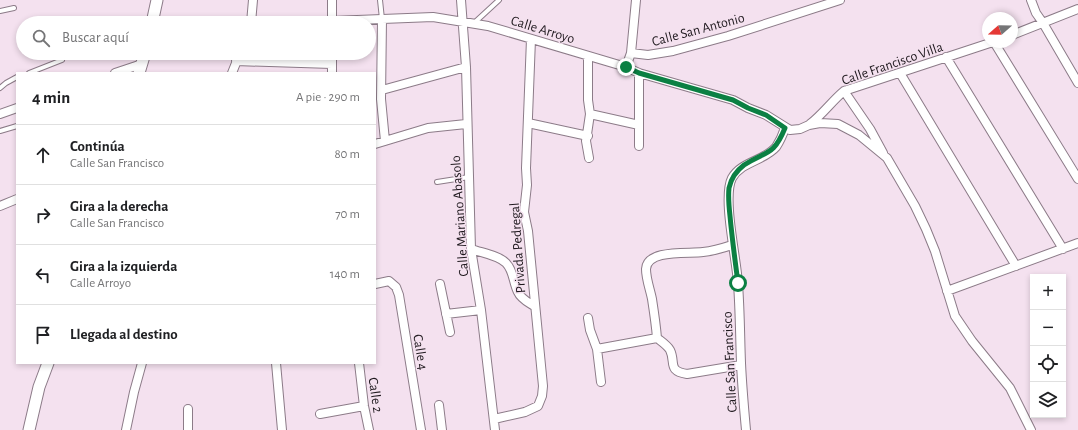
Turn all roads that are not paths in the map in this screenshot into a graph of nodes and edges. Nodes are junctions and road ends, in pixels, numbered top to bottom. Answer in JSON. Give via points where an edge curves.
{"nodes":[{"id":1,"x":157,"y":0,"type":"edge"},
{"id":2,"x":253,"y":0,"type":"edge"},
{"id":3,"x":332,"y":0,"type":"edge"},
{"id":4,"x":380,"y":0,"type":"edge"},
{"id":5,"x":461,"y":0,"type":"edge"},
{"id":6,"x":499,"y":0,"type":"edge"},
{"id":7,"x":637,"y":0,"type":"edge"},
{"id":8,"x":838,"y":0,"type":"edge"},
{"id":9,"x":1031,"y":0,"type":"edge"},
{"id":10,"x":14,"y":8,"type":"dead end"},
{"id":11,"x":1078,"y":9,"type":"edge"},
{"id":12,"x":0,"y":11,"type":"edge"},
{"id":13,"x":154,"y":16,"type":"edge"},
{"id":14,"x":252,"y":16,"type":"edge"},
{"id":15,"x":332,"y":16,"type":"edge"},
{"id":16,"x":376,"y":19,"type":"edge"},
{"id":17,"x":382,"y":19,"type":"junction"},
{"id":18,"x":463,"y":23,"type":"junction"},
{"id":19,"x":1043,"y":23,"type":"junction"},
{"id":20,"x":472,"y":24,"type":"junction"},
{"id":21,"x":1018,"y":33,"type":"edge"},
{"id":22,"x":531,"y":39,"type":"junction"},
{"id":23,"x":982,"y":46,"type":"edge"},
{"id":24,"x":998,"y":48,"type":"edge"},
{"id":25,"x":631,"y":53,"type":"junction"},
{"id":26,"x":588,"y":56,"type":"junction"},
{"id":27,"x":946,"y":57,"type":"junction"},
{"id":28,"x":62,"y":60,"type":"dead end"},
{"id":29,"x":332,"y":60,"type":"edge"},
{"id":30,"x":236,"y":61,"type":"joint"},
{"id":31,"x":142,"y":63,"type":"edge"},
{"id":32,"x":332,"y":64,"type":"junction"},
{"id":33,"x":466,"y":67,"type":"junction"},
{"id":34,"x":626,"y":67,"type":"junction"},
{"id":35,"x":32,"y":72,"type":"edge"},
{"id":36,"x":118,"y":72,"type":"edge"},
{"id":37,"x":232,"y":72,"type":"edge"},
{"id":38,"x":332,"y":72,"type":"edge"},
{"id":39,"x":639,"y":73,"type":"junction"},
{"id":40,"x":900,"y":73,"type":"junction"},
{"id":41,"x":16,"y":78,"type":"edge"},
{"id":42,"x":1078,"y":83,"type":"edge"},
{"id":43,"x":0,"y":88,"type":"edge"},
{"id":44,"x":382,"y":90,"type":"junction"},
{"id":45,"x":844,"y":91,"type":"junction"},
{"id":46,"x":16,"y":108,"type":"edge"},
{"id":47,"x":0,"y":114,"type":"edge"},
{"id":48,"x":590,"y":114,"type":"junction"},
{"id":49,"x":528,"y":123,"type":"junction"},
{"id":50,"x":466,"y":124,"type":"junction"},
{"id":51,"x":639,"y":125,"type":"junction"},
{"id":52,"x":809,"y":125,"type":"junction"},
{"id":53,"x":16,"y":126,"type":"edge"},
{"id":54,"x":785,"y":128,"type":"junction"},
{"id":55,"x":0,"y":131,"type":"edge"},
{"id":56,"x":588,"y":136,"type":"junction"},
{"id":57,"x":385,"y":141,"type":"junction"},
{"id":58,"x":376,"y":144,"type":"edge"},
{"id":59,"x":638,"y":146,"type":"dead end"},
{"id":60,"x":589,"y":158,"type":"dead end"},
{"id":61,"x":886,"y":158,"type":"junction"},
{"id":62,"x":469,"y":177,"type":"junction"},
{"id":63,"x":1078,"y":179,"type":"edge"},
{"id":64,"x":437,"y":182,"type":"dead end"},
{"id":65,"x":16,"y":199,"type":"edge"},
{"id":66,"x":0,"y":206,"type":"edge"},
{"id":67,"x":1078,"y":243,"type":"edge"},
{"id":68,"x":732,"y":245,"type":"junction"},
{"id":69,"x":472,"y":249,"type":"junction"},
{"id":70,"x":1063,"y":249,"type":"junction"},
{"id":71,"x":1016,"y":266,"type":"junction"},
{"id":72,"x":376,"y":284,"type":"edge"},
{"id":73,"x":440,"y":284,"type":"dead end"},
{"id":74,"x":947,"y":291,"type":"junction"},
{"id":75,"x":534,"y":306,"type":"junction"},
{"id":76,"x":481,"y":310,"type":"junction"},
{"id":77,"x":446,"y":314,"type":"junction"},
{"id":78,"x":588,"y":318,"type":"dead end"},
{"id":79,"x":450,"y":332,"type":"dead end"},
{"id":80,"x":657,"y":338,"type":"junction"},
{"id":81,"x":597,"y":349,"type":"junction"},
{"id":82,"x":48,"y":364,"type":"edge"},
{"id":83,"x":142,"y":364,"type":"edge"},
{"id":84,"x":276,"y":364,"type":"edge"},
{"id":85,"x":359,"y":364,"type":"edge"},
{"id":86,"x":741,"y":365,"type":"junction"},
{"id":87,"x":601,"y":382,"type":"dead end"},
{"id":88,"x":439,"y":405,"type":"dead end"},
{"id":89,"x":364,"y":406,"type":"junction"},
{"id":90,"x":188,"y":409,"type":"dead end"},
{"id":91,"x":320,"y":414,"type":"dead end"},
{"id":92,"x":494,"y":419,"type":"junction"},
{"id":93,"x":29,"y":430,"type":"edge"},
{"id":94,"x":126,"y":430,"type":"edge"},
{"id":95,"x":188,"y":430,"type":"edge"},
{"id":96,"x":282,"y":430,"type":"edge"},
{"id":97,"x":369,"y":430,"type":"edge"},
{"id":98,"x":421,"y":430,"type":"edge"},
{"id":99,"x":442,"y":430,"type":"edge"},
{"id":100,"x":495,"y":430,"type":"edge"},
{"id":101,"x":746,"y":430,"type":"edge"},
{"id":102,"x":1031,"y":430,"type":"edge"}],
"edges":[{"from":1,"to":13,"type":"street"},
{"from":2,"to":14,"type":"street"},
{"from":3,"to":15,"type":"street"},
{"from":4,"to":17,"type":"lane"},
{"from":5,"to":18,"type":"street","name":"Calle Mariano Abasolo"},
{"from":6,"to":20,"type":"lane"},
{"from":7,"to":25,"type":"street"},
{"from":8,"to":25,"type":"street","name":"Calle San Antonio","via":[[728,36],[672,51],[648,55]]},
{"from":9,"to":19,"type":"street"},
{"from":10,"to":12,"type":"lane"},
{"from":11,"to":19,"type":"street"},
{"from":16,"to":17,"type":"street","name":"Calle Arroyo"},
{"from":17,"to":18,"type":"street","name":"Calle Arroyo","via":[[434,17]]},
{"from":17,"to":44,"type":"street"},
{"from":18,"to":20,"type":"street","name":"Calle Arroyo"},
{"from":18,"to":33,"type":"street","name":"Calle Mariano Abasolo"},
{"from":19,"to":21,"type":"street"},
{"from":19,"to":42,"type":"street"},
{"from":20,"to":22,"type":"street","name":"Calle Arroyo","via":[[504,30]]},
{"from":22,"to":26,"type":"street","name":"Calle Arroyo"},
{"from":22,"to":49,"type":"street","name":"Privada Pedregal"},
{"from":23,"to":27,"type":"street","name":"Calle Francisco Villa"},
{"from":24,"to":63,"type":"street"},
{"from":25,"to":34,"type":"street"},
{"from":26,"to":34,"type":"street","name":"Calle Arroyo"},
{"from":26,"to":48,"type":"street"},
{"from":27,"to":40,"type":"street","name":"Calle Francisco Villa"},
{"from":27,"to":70,"type":"street"},
{"from":28,"to":35,"type":"lane"},
{"from":29,"to":32,"type":"street"},
{"from":30,"to":32,"type":"street"},
{"from":30,"to":37,"type":"street"},
{"from":31,"to":36,"type":"street"},
{"from":32,"to":38,"type":"street"},
{"from":33,"to":44,"type":"street"},
{"from":33,"to":50,"type":"street","name":"Calle Mariano Abasolo"},
{"from":34,"to":39,"type":"street","name":"Calle Arroyo"},
{"from":39,"to":51,"type":"street"},
{"from":39,"to":54,"type":"street","name":"Calle Arroyo","via":[[733,100],[766,115]]},
{"from":40,"to":45,"type":"street","name":"Calle Francisco Villa"},
{"from":40,"to":71,"type":"street"},
{"from":41,"to":43,"type":"lane"},
{"from":44,"to":57,"type":"street"},
{"from":45,"to":52,"type":"street","name":"Calle Francisco Villa"},
{"from":45,"to":61,"type":"street"},
{"from":46,"to":47,"type":"street"},
{"from":48,"to":51,"type":"street"},
{"from":48,"to":56,"type":"street"},
{"from":49,"to":56,"type":"street"},
{"from":49,"to":75,"type":"street","name":"Privada Pedregal","via":[[524,212]]},
{"from":50,"to":57,"type":"street","via":[[428,128]]},
{"from":50,"to":62,"type":"street","name":"Calle Mariano Abasolo"},
{"from":51,"to":59,"type":"street"},
{"from":52,"to":54,"type":"street","via":[[794,130]]},
{"from":52,"to":61,"type":"street","via":[[828,123],[848,128]]},
{"from":53,"to":55,"type":"lane"},
{"from":54,"to":68,"type":"street","name":"Calle San Francisco","via":[[775,148],[743,166],[732,178],[728,196]]},
{"from":56,"to":60,"type":"street","via":[[586,141]]},
{"from":57,"to":58,"type":"street"},
{"from":61,"to":74,"type":"street","via":[[926,229]]},
{"from":62,"to":64,"type":"lane"},
{"from":62,"to":69,"type":"street","name":"Calle Mariano Abasolo"},
{"from":65,"to":66,"type":"street"},
{"from":67,"to":70,"type":"street"},
{"from":68,"to":80,"type":"street","via":[[703,252],[665,254],[650,260],[646,268]]},
{"from":68,"to":86,"type":"street","name":"Calle San Francisco","via":[[738,283]]},
{"from":69,"to":75,"type":"street","via":[[503,260],[508,265],[518,292]]},
{"from":69,"to":76,"type":"street","name":"Calle Mariano Abasolo"},
{"from":70,"to":71,"type":"street"},
{"from":71,"to":74,"type":"street"},
{"from":72,"to":98,"type":"street","name":"Calle 4","via":[[389,282],[396,287],[399,295]]},
{"from":73,"to":77,"type":"street"},
{"from":74,"to":102,"type":"street","via":[[954,316],[1010,388]]},
{"from":75,"to":92,"type":"street","name":"Privada Pedregal","via":[[542,396],[538,406],[525,412]]},
{"from":76,"to":77,"type":"street"},
{"from":76,"to":92,"type":"street","name":"Calle Mariano Abasolo"},
{"from":77,"to":79,"type":"street"},
{"from":78,"to":81,"type":"street"},
{"from":80,"to":81,"type":"street"},
{"from":80,"to":86,"type":"street","via":[[670,349],[672,366],[681,373]]},
{"from":81,"to":87,"type":"street"},
{"from":82,"to":93,"type":"street","via":[[39,387]]},
{"from":83,"to":94,"type":"street"},
{"from":84,"to":96,"type":"street"},
{"from":85,"to":89,"type":"street","name":"Calle 2"},
{"from":86,"to":101,"type":"street","name":"Calle San Francisco"},
{"from":88,"to":99,"type":"street"},
{"from":89,"to":91,"type":"street"},
{"from":89,"to":97,"type":"street","name":"Calle 2"},
{"from":90,"to":95,"type":"street"},
{"from":92,"to":100,"type":"street","name":"Calle Mariano Abasolo"}]}
